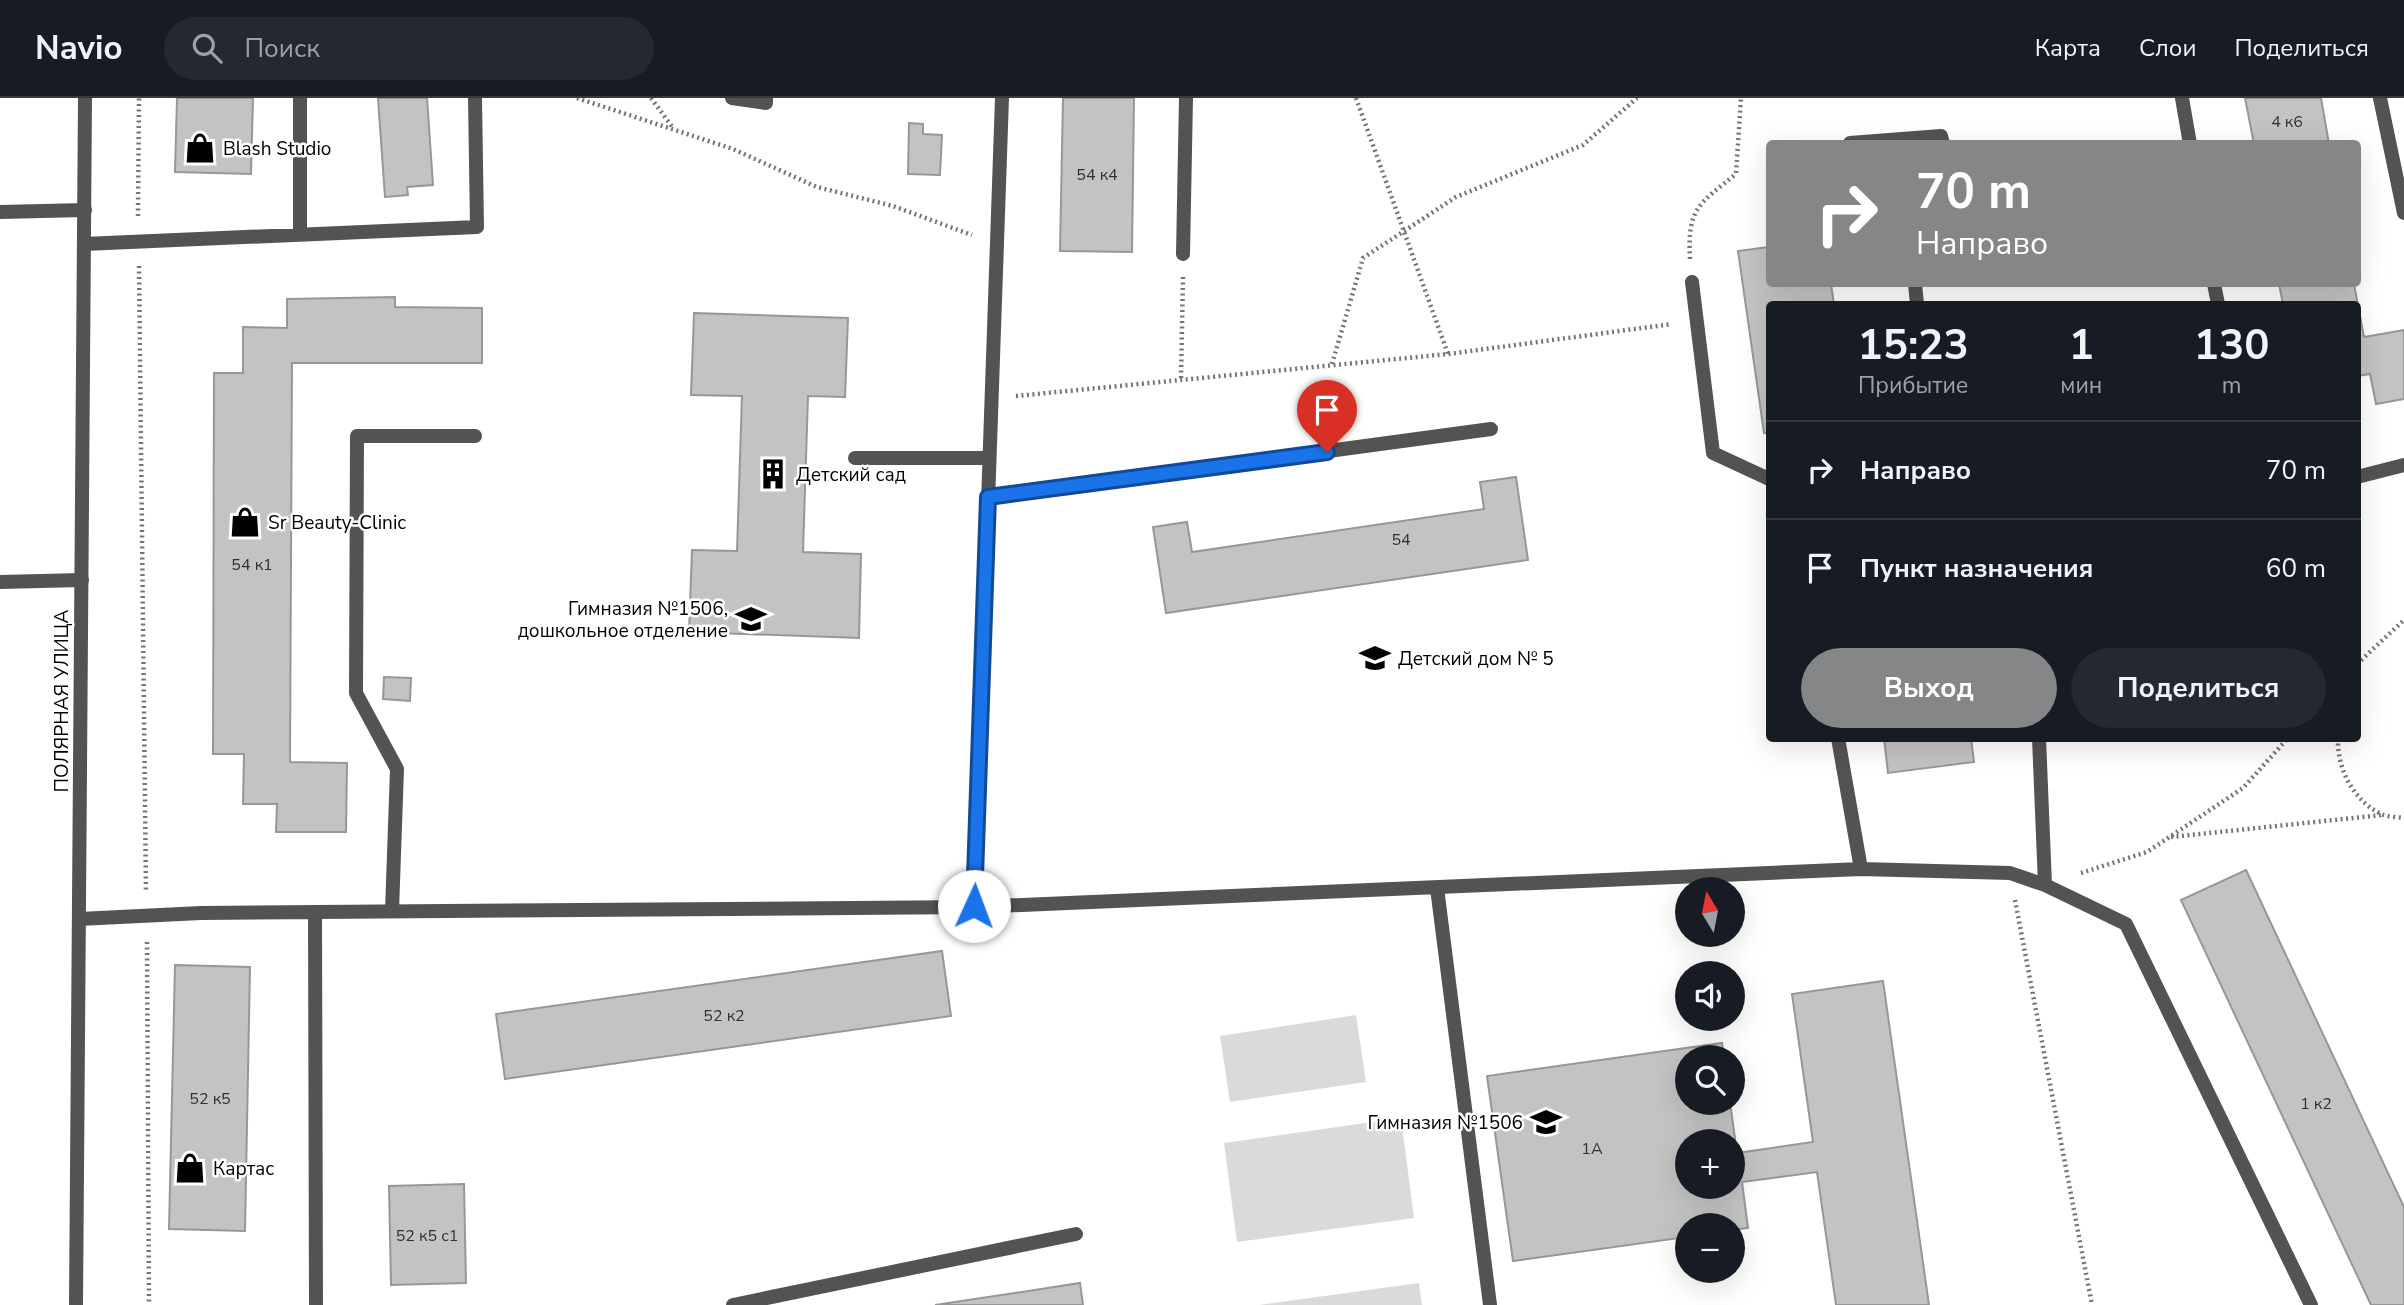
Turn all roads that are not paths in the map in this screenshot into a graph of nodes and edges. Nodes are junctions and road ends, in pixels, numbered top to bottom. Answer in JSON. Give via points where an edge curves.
{"nodes":[{"id":1,"x":85,"y":98,"type":"edge"},
{"id":2,"x":300,"y":98,"type":"edge"},
{"id":3,"x":475,"y":98,"type":"edge"},
{"id":4,"x":732,"y":98,"type":"edge"},
{"id":5,"x":766,"y":98,"type":"edge"},
{"id":6,"x":1002,"y":98,"type":"edge"},
{"id":7,"x":1186,"y":98,"type":"edge"},
{"id":8,"x":2182,"y":98,"type":"edge"},
{"id":9,"x":2380,"y":98,"type":"edge"},
{"id":10,"x":1889,"y":140,"type":"edge"},
{"id":11,"x":1942,"y":140,"type":"edge"},
{"id":12,"x":2189,"y":140,"type":"edge"},
{"id":13,"x":85,"y":210,"type":"junction"},
{"id":14,"x":0,"y":212,"type":"edge"},
{"id":15,"x":2404,"y":213,"type":"edge"},
{"id":16,"x":300,"y":234,"type":"junction"},
{"id":17,"x":84,"y":244,"type":"junction"},
{"id":18,"x":1183,"y":254,"type":"road end"},
{"id":19,"x":1692,"y":282,"type":"road end"},
{"id":20,"x":1490,"y":429,"type":"dead end"},
{"id":21,"x":475,"y":436,"type":"dead end"},
{"id":22,"x":989,"y":457,"type":"junction"},
{"id":23,"x":855,"y":458,"type":"dead end"},
{"id":24,"x":2403,"y":470,"type":"edge"},
{"id":25,"x":2361,"y":476,"type":"edge"},
{"id":26,"x":1766,"y":478,"type":"edge"},
{"id":27,"x":988,"y":497,"type":"junction"},
{"id":28,"x":82,"y":580,"type":"junction"},
{"id":29,"x":0,"y":582,"type":"edge"},
{"id":30,"x":1839,"y":742,"type":"edge"},
{"id":31,"x":2039,"y":742,"type":"edge"},
{"id":32,"x":1861,"y":869,"type":"junction"},
{"id":33,"x":2045,"y":885,"type":"junction"},
{"id":34,"x":1437,"y":888,"type":"junction"},
{"id":35,"x":974,"y":906,"type":"junction"},
{"id":36,"x":392,"y":911,"type":"junction"},
{"id":37,"x":315,"y":912,"type":"junction"},
{"id":38,"x":79,"y":919,"type":"junction"},
{"id":39,"x":1076,"y":1234,"type":"dead end"},
{"id":40,"x":76,"y":1305,"type":"edge"},
{"id":41,"x":316,"y":1305,"type":"edge"},
{"id":42,"x":733,"y":1305,"type":"edge"},
{"id":43,"x":1490,"y":1305,"type":"edge"},
{"id":44,"x":2311,"y":1305,"type":"edge"}],
"edges":[{"from":1,"to":13,"type":"street","name":"ПОЛЯРНАЯ УЛИЦА"},
{"from":2,"to":16,"type":"street"},
{"from":3,"to":16,"type":"street","via":[[477,227]]},
{"from":4,"to":5,"type":"street","via":[[766,103]]},
{"from":6,"to":22,"type":"street"},
{"from":7,"to":18,"type":"street"},
{"from":8,"to":12,"type":"street"},
{"from":9,"to":15,"type":"street"},
{"from":10,"to":11,"type":"street","via":[[1941,136]]},
{"from":13,"to":14,"type":"street"},
{"from":13,"to":17,"type":"street","name":"ПОЛЯРНАЯ УЛИЦА"},
{"from":16,"to":17,"type":"street"},
{"from":17,"to":28,"type":"street","name":"ПОЛЯРНАЯ УЛИЦА"},
{"from":19,"to":26,"type":"street","via":[[1713,453]]},
{"from":20,"to":27,"type":"street"},
{"from":21,"to":36,"type":"street","via":[[357,436],[356,693],[397,769]]},
{"from":22,"to":23,"type":"street"},
{"from":22,"to":27,"type":"street"},
{"from":24,"to":25,"type":"street"},
{"from":27,"to":35,"type":"street"},
{"from":28,"to":29,"type":"street"},
{"from":28,"to":38,"type":"street","name":"ПОЛЯРНАЯ УЛИЦА"},
{"from":30,"to":32,"type":"street"},
{"from":31,"to":33,"type":"street"},
{"from":32,"to":33,"type":"street","via":[[2010,873]]},
{"from":32,"to":34,"type":"street"},
{"from":33,"to":44,"type":"street","via":[[2126,924]]},
{"from":34,"to":35,"type":"street"},
{"from":34,"to":43,"type":"street"},
{"from":35,"to":36,"type":"street"},
{"from":36,"to":37,"type":"street"},
{"from":37,"to":38,"type":"street"},
{"from":37,"to":41,"type":"street"},
{"from":38,"to":40,"type":"street","name":"ПОЛЯРНАЯ УЛИЦА"},
{"from":39,"to":42,"type":"street"}]}
